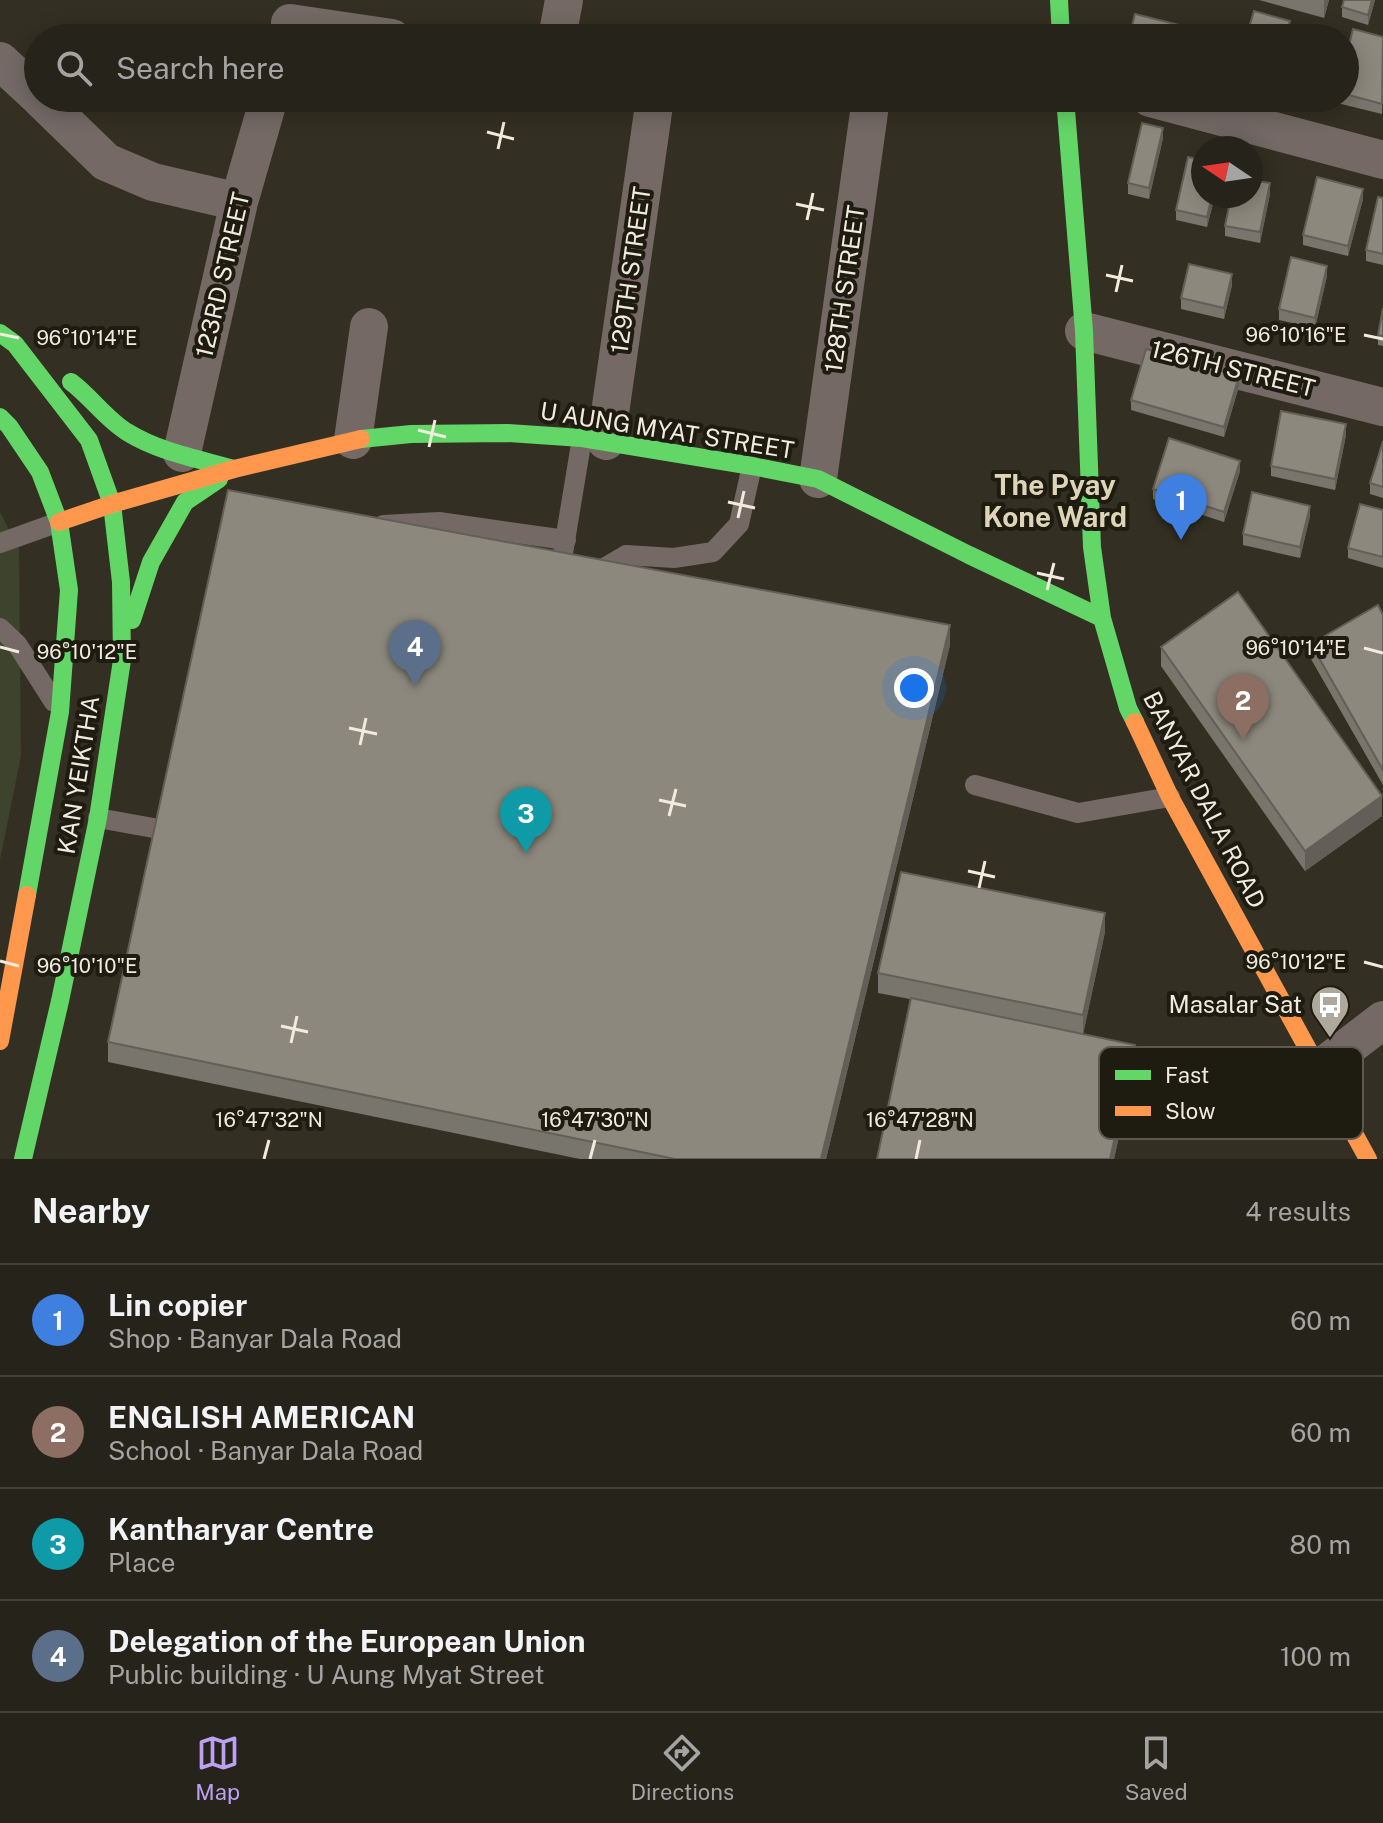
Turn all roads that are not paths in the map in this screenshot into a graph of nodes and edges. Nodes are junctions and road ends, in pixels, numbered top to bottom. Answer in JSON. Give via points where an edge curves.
{"nodes":[{"id":1,"x":564,"y":0,"type":"edge"},
{"id":2,"x":1059,"y":0,"type":"edge"},
{"id":3,"x":290,"y":20,"type":"edge"},
{"id":4,"x":313,"y":24,"type":"edge"},
{"id":5,"x":560,"y":24,"type":"edge"},
{"id":6,"x":1060,"y":24,"type":"edge"},
{"id":7,"x":0,"y":61,"type":"edge"},
{"id":8,"x":24,"y":83,"type":"edge"},
{"id":9,"x":54,"y":112,"type":"edge"},
{"id":10,"x":265,"y":112,"type":"edge"},
{"id":11,"x":653,"y":112,"type":"edge"},
{"id":12,"x":869,"y":112,"type":"edge"},
{"id":13,"x":1066,"y":112,"type":"edge"},
{"id":14,"x":1203,"y":112,"type":"edge"},
{"id":15,"x":1383,"y":160,"type":"edge"},
{"id":16,"x":239,"y":202,"type":"junction"},
{"id":17,"x":369,"y":327,"type":"dead end"},
{"id":18,"x":1084,"y":331,"type":"junction"},
{"id":19,"x":7,"y":338,"type":"edge"},
{"id":20,"x":1383,"y":407,"type":"edge"},
{"id":21,"x":0,"y":417,"type":"edge"},
{"id":22,"x":353,"y":440,"type":"junction"},
{"id":23,"x":594,"y":440,"type":"junction"},
{"id":24,"x":182,"y":453,"type":"junction"},
{"id":25,"x":752,"y":466,"type":"junction"},
{"id":26,"x":234,"y":469,"type":"junction"},
{"id":27,"x":818,"y":479,"type":"junction"},
{"id":28,"x":112,"y":504,"type":"junction"},
{"id":29,"x":59,"y":522,"type":"junction"},
{"id":30,"x":362,"y":527,"type":"edge"},
{"id":31,"x":566,"y":540,"type":"junction"},
{"id":32,"x":0,"y":543,"type":"edge"},
{"id":33,"x":560,"y":570,"type":"edge"},
{"id":34,"x":578,"y":587,"type":"edge"},
{"id":35,"x":1102,"y":618,"type":"junction"},
{"id":36,"x":0,"y":628,"type":"edge"},
{"id":37,"x":122,"y":660,"type":"junction"},
{"id":38,"x":60,"y":712,"type":"junction"},
{"id":39,"x":975,"y":785,"type":"dead end"},
{"id":40,"x":1170,"y":797,"type":"junction"},
{"id":41,"x":98,"y":818,"type":"junction"},
{"id":42,"x":195,"y":835,"type":"edge"},
{"id":43,"x":1383,"y":1020,"type":"edge"},
{"id":44,"x":0,"y":1041,"type":"edge"},
{"id":45,"x":1306,"y":1047,"type":"edge"},
{"id":46,"x":1348,"y":1047,"type":"edge"},
{"id":47,"x":1357,"y":1139,"type":"edge"},
{"id":48,"x":23,"y":1159,"type":"edge"},
{"id":49,"x":1368,"y":1159,"type":"edge"}],
"edges":[{"from":1,"to":5,"type":"street"},
{"from":2,"to":6,"type":"main road"},
{"from":3,"to":4,"type":"street"},
{"from":7,"to":8,"type":"street"},
{"from":9,"to":16,"type":"street","via":[[106,162],[153,182]]},
{"from":10,"to":16,"type":"street","name":"123RD STREET"},
{"from":11,"to":23,"type":"street","name":"129TH STREET"},
{"from":12,"to":27,"type":"street","name":"128TH STREET"},
{"from":13,"to":18,"type":"main road","name":"BANYAR DALA ROAD"},
{"from":14,"to":15,"type":"street"},
{"from":16,"to":24,"type":"street","name":"123RD STREET"},
{"from":17,"to":22,"type":"street"},
{"from":18,"to":20,"type":"street","name":"126TH STREET"},
{"from":18,"to":35,"type":"main road","name":"BANYAR DALA ROAD","via":[[1092,547]]},
{"from":19,"to":24,"type":"main road","via":[[85,391],[138,440]]},
{"from":19,"to":28,"type":"main road","name":"KAN YEIKTHA","via":[[89,440]]},
{"from":21,"to":29,"type":"main road","via":[[40,472]]},
{"from":22,"to":23,"type":"main road","name":"U AUNG MYAT STREET","via":[[508,433]]},
{"from":22,"to":26,"type":"main road","name":"U AUNG MYAT STREET"},
{"from":23,"to":25,"type":"main road","name":"U AUNG MYAT STREET"},
{"from":23,"to":31,"type":"lane"},
{"from":24,"to":26,"type":"main road"},
{"from":25,"to":27,"type":"main road","name":"U AUNG MYAT STREET"},
{"from":25,"to":34,"type":"lane","via":[[739,524],[713,552],[674,558],[626,555]]},
{"from":26,"to":28,"type":"main road","name":"U AUNG MYAT STREET"},
{"from":26,"to":37,"type":"main road","via":[[185,502],[151,562]]},
{"from":27,"to":35,"type":"main road","name":"U AUNG MYAT STREET"},
{"from":28,"to":29,"type":"main road","name":"U AUNG MYAT STREET"},
{"from":28,"to":37,"type":"main road","name":"KAN YEIKTHA"},
{"from":29,"to":32,"type":"lane"},
{"from":29,"to":38,"type":"main road","via":[[69,590]]},
{"from":30,"to":31,"type":"lane","via":[[439,522]]},
{"from":31,"to":33,"type":"lane"},
{"from":35,"to":40,"type":"main road","name":"BANYAR DALA ROAD","via":[[1128,708]]},
{"from":36,"to":38,"type":"lane","via":[[17,644]]},
{"from":37,"to":41,"type":"main road","name":"KAN YEIKTHA"},
{"from":38,"to":44,"type":"main road"},
{"from":39,"to":40,"type":"lane","via":[[1078,813]]},
{"from":40,"to":45,"type":"main road","name":"BANYAR DALA ROAD"},
{"from":41,"to":42,"type":"lane"},
{"from":41,"to":48,"type":"main road","name":"KAN YEIKTHA"},
{"from":43,"to":46,"type":"street"},
{"from":47,"to":49,"type":"main road","name":"BANYAR DALA ROAD"}]}
